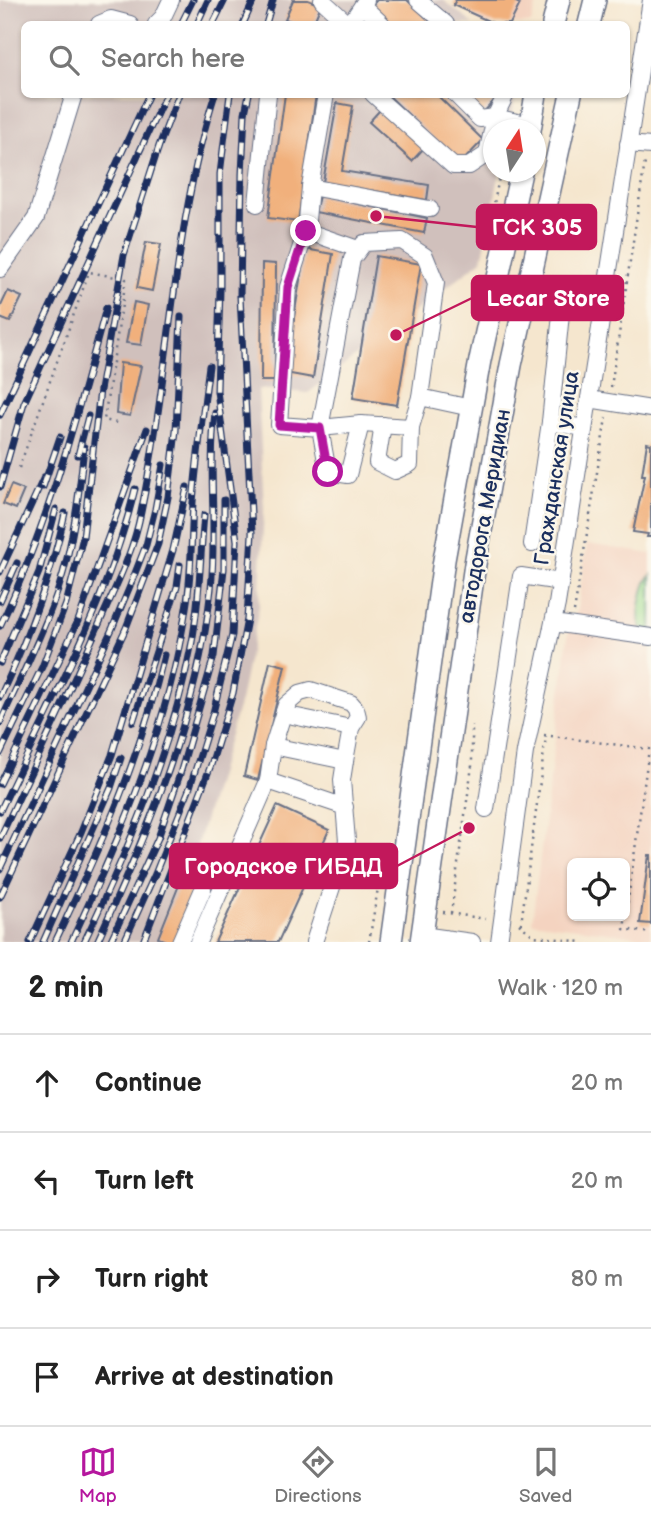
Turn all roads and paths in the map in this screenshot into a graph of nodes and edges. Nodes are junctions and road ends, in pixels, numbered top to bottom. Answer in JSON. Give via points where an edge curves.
{"nodes":[{"id":1,"x":171,"y":0,"type":"edge"},
{"id":2,"x":322,"y":0,"type":"edge"},
{"id":3,"x":418,"y":0,"type":"edge"},
{"id":4,"x":559,"y":0,"type":"edge"},
{"id":5,"x":595,"y":0,"type":"edge"},
{"id":6,"x":651,"y":0,"type":"edge"},
{"id":7,"x":364,"y":3,"type":"edge"},
{"id":8,"x":159,"y":21,"type":"edge"},
{"id":9,"x":346,"y":21,"type":"edge"},
{"id":10,"x":351,"y":21,"type":"edge"},
{"id":11,"x":379,"y":21,"type":"edge"},
{"id":12,"x":442,"y":21,"type":"edge"},
{"id":13,"x":554,"y":21,"type":"edge"},
{"id":14,"x":590,"y":21,"type":"edge"},
{"id":15,"x":73,"y":98,"type":"edge"},
{"id":16,"x":268,"y":98,"type":"edge"},
{"id":17,"x":325,"y":98,"type":"edge"},
{"id":18,"x":377,"y":98,"type":"edge"},
{"id":19,"x":458,"y":98,"type":"edge"},
{"id":20,"x":504,"y":98,"type":"edge"},
{"id":21,"x":535,"y":98,"type":"edge"},
{"id":22,"x":570,"y":98,"type":"edge"},
{"id":23,"x":495,"y":117,"type":"junction"},
{"id":24,"x":502,"y":119,"type":"edge"},
{"id":25,"x":531,"y":119,"type":"edge"},
{"id":26,"x":628,"y":144,"type":"junction"},
{"id":27,"x":651,"y":146,"type":"edge"},
{"id":28,"x":519,"y":182,"type":"edge"},
{"id":29,"x":310,"y":187,"type":"junction"},
{"id":30,"x":257,"y":204,"type":"dead end"},
{"id":31,"x":430,"y":209,"type":"dead end"},
{"id":32,"x":306,"y":231,"type":"junction"},
{"id":33,"x":358,"y":249,"type":"junction"},
{"id":34,"x":0,"y":269,"type":"edge"},
{"id":35,"x":562,"y":304,"type":"dead end"},
{"id":36,"x":420,"y":397,"type":"junction"},
{"id":37,"x":589,"y":399,"type":"junction"},
{"id":38,"x":471,"y":408,"type":"junction"},
{"id":39,"x":651,"y":409,"type":"edge"},
{"id":40,"x":550,"y":422,"type":"junction"},
{"id":41,"x":121,"y":424,"type":"dead end"},
{"id":42,"x":361,"y":424,"type":"junction"},
{"id":43,"x":383,"y":425,"type":"junction"},
{"id":44,"x":411,"y":427,"type":"junction"},
{"id":45,"x":320,"y":428,"type":"junction"},
{"id":46,"x":584,"y":428,"type":"junction"},
{"id":47,"x":19,"y":468,"type":"dead end"},
{"id":48,"x":532,"y":544,"type":"dead end"},
{"id":49,"x":561,"y":582,"type":"junction"},
{"id":50,"x":553,"y":623,"type":"junction"},
{"id":51,"x":651,"y":637,"type":"edge"},
{"id":52,"x":283,"y":714,"type":"junction"},
{"id":53,"x":472,"y":724,"type":"dead end"},
{"id":54,"x":351,"y":728,"type":"junction"},
{"id":55,"x":528,"y":733,"type":"junction"},
{"id":56,"x":273,"y":746,"type":"junction"},
{"id":57,"x":345,"y":761,"type":"junction"},
{"id":58,"x":268,"y":781,"type":"junction"},
{"id":59,"x":345,"y":807,"type":"junction"},
{"id":60,"x":486,"y":809,"type":"dead end"},
{"id":61,"x":203,"y":889,"type":"dead end"},
{"id":62,"x":371,"y":901,"type":"dead end"},
{"id":63,"x":395,"y":904,"type":"junction"},
{"id":64,"x":425,"y":909,"type":"junction"},
{"id":65,"x":451,"y":913,"type":"junction"},
{"id":66,"x":502,"y":922,"type":"junction"},
{"id":67,"x":651,"y":933,"type":"edge"},
{"id":68,"x":391,"y":936,"type":"edge"},
{"id":69,"x":421,"y":938,"type":"edge"},
{"id":70,"x":180,"y":942,"type":"edge"},
{"id":71,"x":198,"y":942,"type":"edge"},
{"id":72,"x":314,"y":942,"type":"edge"},
{"id":73,"x":472,"y":942,"type":"edge"},
{"id":74,"x":499,"y":942,"type":"edge"},
{"id":75,"x":582,"y":942,"type":"edge"}],
"edges":[{"from":1,"to":8,"type":"street"},
{"from":2,"to":9,"type":"street"},
{"from":3,"to":12,"type":"street"},
{"from":4,"to":13,"type":"main road"},
{"from":5,"to":14,"type":"main road"},
{"from":6,"to":26,"type":"street","name":"Гражданская улица"},
{"from":7,"to":10,"type":"street"},
{"from":7,"to":11,"type":"street"},
{"from":15,"to":34,"type":"street","via":[[36,218]]},
{"from":16,"to":30,"type":"street"},
{"from":17,"to":29,"type":"street"},
{"from":18,"to":23,"type":"street","via":[[453,166],[469,166],[487,154]]},
{"from":19,"to":23,"type":"street","via":[[480,119]]},
{"from":20,"to":23,"type":"street"},
{"from":21,"to":25,"type":"main road"},
{"from":22,"to":64,"type":"main road","name":"автодорога Меридиан","via":[[501,418]]},
{"from":23,"to":24,"type":"street"},
{"from":26,"to":27,"type":"street"},
{"from":26,"to":37,"type":"street","name":"Гражданская улица"},
{"from":28,"to":38,"type":"main road","name":"автодорога Меридиан"},
{"from":29,"to":31,"type":"street"},
{"from":29,"to":32,"type":"street"},
{"from":32,"to":33,"type":"street"},
{"from":32,"to":45,"type":"street","via":[[288,287],[279,425]]},
{"from":33,"to":36,"type":"street","via":[[364,243],[402,241],[425,256],[436,283]]},
{"from":33,"to":45,"type":"street","via":[[352,260]]},
{"from":35,"to":40,"type":"street"},
{"from":36,"to":38,"type":"street"},
{"from":36,"to":44,"type":"street"},
{"from":37,"to":39,"type":"street"},
{"from":37,"to":46,"type":"street","name":"Гражданская улица"},
{"from":38,"to":63,"type":"main road","name":"автодорога Меридиан","via":[[444,560]]},
{"from":40,"to":46,"type":"street"},
{"from":40,"to":48,"type":"street"},
{"from":41,"to":47,"type":"path","via":[[104,420],[126,279],[89,272]]},
{"from":42,"to":43,"type":"street"},
{"from":42,"to":45,"type":"street"},
{"from":42,"to":45,"type":"street","via":[[348,475],[328,472]]},
{"from":43,"to":44,"type":"street"},
{"from":43,"to":44,"type":"street","via":[[377,462],[395,471],[410,464]]},
{"from":46,"to":49,"type":"street","name":"Гражданская улица"},
{"from":49,"to":50,"type":"street","name":"Гражданская улица"},
{"from":49,"to":60,"type":"street","via":[[521,576]]},
{"from":50,"to":51,"type":"street"},
{"from":50,"to":55,"type":"street","name":"Гражданская улица"},
{"from":52,"to":54,"type":"street"},
{"from":52,"to":54,"type":"street","via":[[286,705],[311,690],[351,703],[358,717]]},
{"from":52,"to":56,"type":"street"},
{"from":53,"to":65,"type":"path","via":[[472,766]]},
{"from":54,"to":57,"type":"street"},
{"from":55,"to":66,"type":"street","name":"Гражданская улица"},
{"from":55,"to":67,"type":"path","via":[[649,749],[624,929]]},
{"from":56,"to":57,"type":"street"},
{"from":56,"to":58,"type":"street"},
{"from":57,"to":59,"type":"street"},
{"from":58,"to":59,"type":"street"},
{"from":58,"to":71,"type":"street"},
{"from":59,"to":72,"type":"street","via":[[347,841]]},
{"from":61,"to":70,"type":"street"},
{"from":62,"to":63,"type":"path"},
{"from":63,"to":68,"type":"main road","name":"автодорога Меридиан"},
{"from":64,"to":65,"type":"path"},
{"from":64,"to":69,"type":"main road","name":"автодорога Меридиан"},
{"from":65,"to":66,"type":"path"},
{"from":66,"to":74,"type":"street","name":"Гражданская улица"},
{"from":66,"to":75,"type":"path","via":[[521,924],[534,936]]},
{"from":68,"to":69,"type":"main road"},
{"from":69,"to":73,"type":"street"}]}
